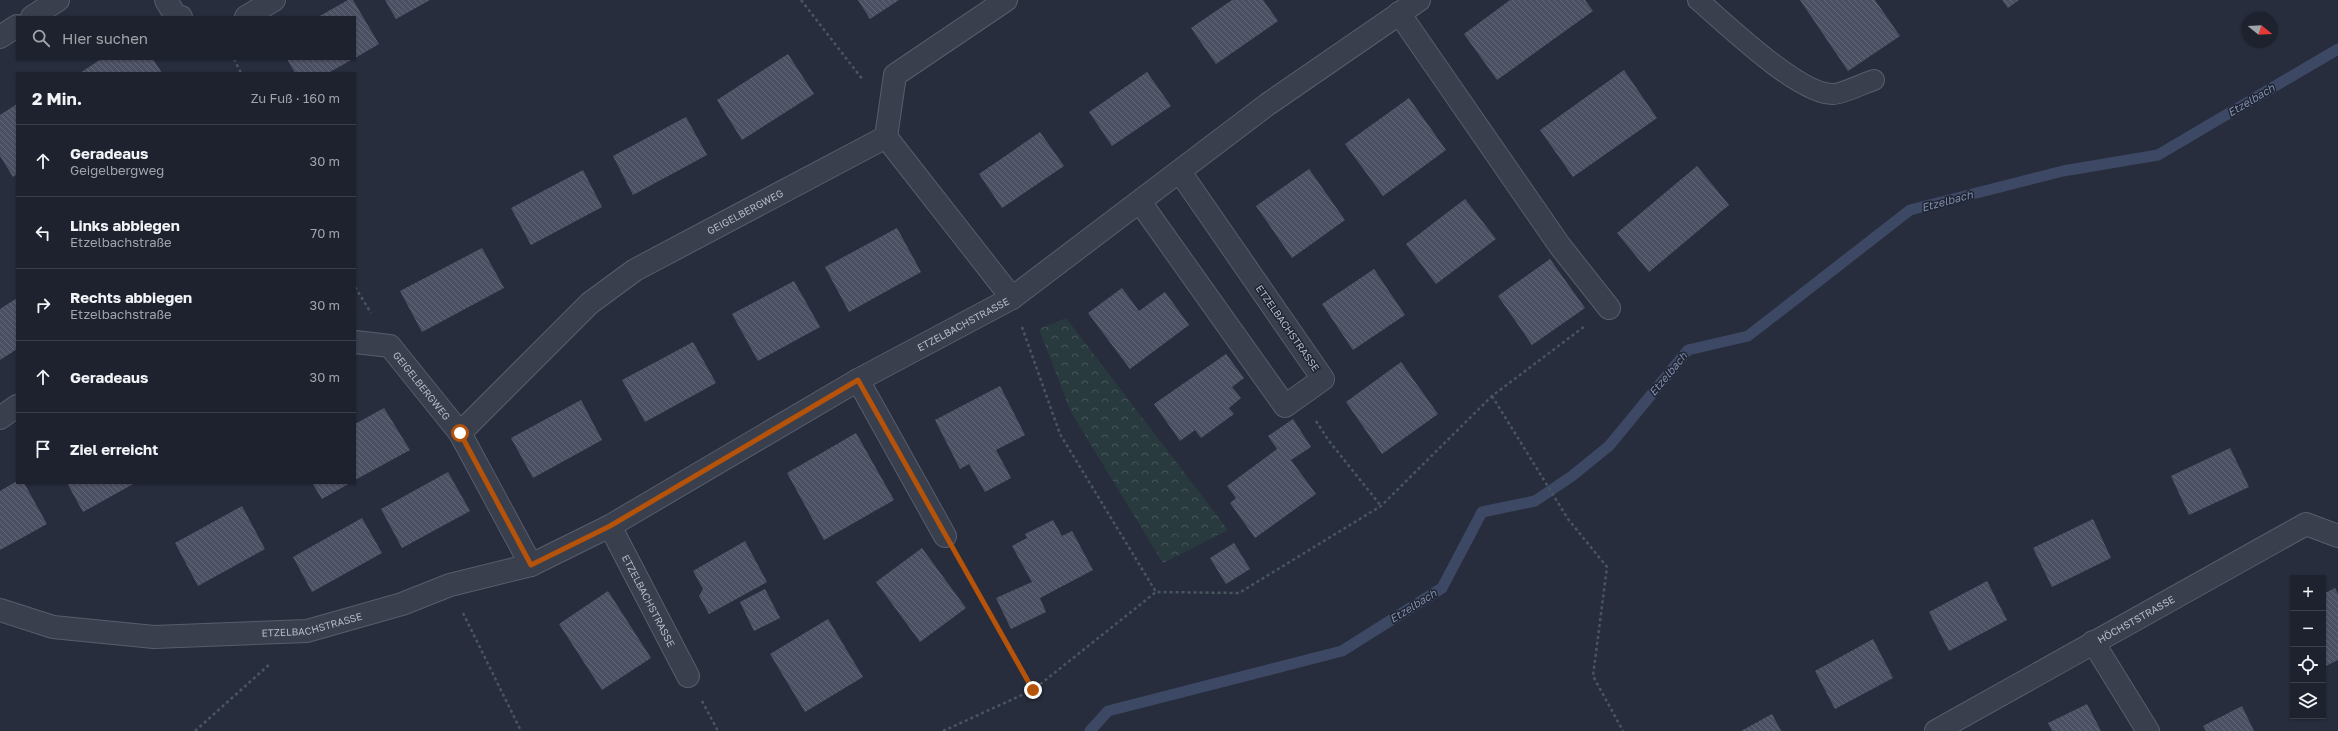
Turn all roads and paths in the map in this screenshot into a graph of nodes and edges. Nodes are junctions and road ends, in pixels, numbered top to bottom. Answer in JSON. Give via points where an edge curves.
{"nodes":[{"id":1,"x":58,"y":0,"type":"edge"},
{"id":2,"x":166,"y":0,"type":"edge"},
{"id":3,"x":274,"y":0,"type":"edge"},
{"id":4,"x":801,"y":0,"type":"edge"},
{"id":5,"x":1006,"y":0,"type":"edge"},
{"id":6,"x":1419,"y":0,"type":"edge"},
{"id":7,"x":1698,"y":0,"type":"edge"},
{"id":8,"x":1399,"y":14,"type":"junction"},
{"id":9,"x":34,"y":16,"type":"edge"},
{"id":10,"x":178,"y":16,"type":"edge"},
{"id":11,"x":248,"y":16,"type":"edge"},
{"id":12,"x":16,"y":27,"type":"edge"},
{"id":13,"x":0,"y":36,"type":"edge"},
{"id":14,"x":234,"y":60,"type":"edge"},
{"id":15,"x":240,"y":72,"type":"edge"},
{"id":16,"x":1874,"y":80,"type":"dead end"},
{"id":17,"x":866,"y":84,"type":"dead end"},
{"id":18,"x":886,"y":137,"type":"junction"},
{"id":19,"x":1180,"y":172,"type":"junction"},
{"id":20,"x":1140,"y":202,"type":"junction"},
{"id":21,"x":1012,"y":298,"type":"junction"},
{"id":22,"x":1609,"y":308,"type":"joint"},
{"id":23,"x":356,"y":342,"type":"edge"},
{"id":24,"x":858,"y":380,"type":"junction"},
{"id":25,"x":1299,"y":396,"type":"junction"},
{"id":26,"x":1492,"y":396,"type":"junction"},
{"id":27,"x":16,"y":407,"type":"edge"},
{"id":28,"x":0,"y":418,"type":"edge"},
{"id":29,"x":460,"y":433,"type":"junction"},
{"id":30,"x":1381,"y":506,"type":"junction"},
{"id":31,"x":610,"y":526,"type":"junction"},
{"id":32,"x":945,"y":536,"type":"joint"},
{"id":33,"x":2338,"y":536,"type":"edge"},
{"id":34,"x":531,"y":565,"type":"junction"},
{"id":35,"x":450,"y":585,"type":"junction"},
{"id":36,"x":1156,"y":592,"type":"junction"},
{"id":37,"x":0,"y":610,"type":"edge"},
{"id":38,"x":2092,"y":642,"type":"junction"},
{"id":39,"x":272,"y":662,"type":"dead end"},
{"id":40,"x":688,"y":676,"type":"dead end"},
{"id":41,"x":1033,"y":690,"type":"junction"},
{"id":42,"x":195,"y":731,"type":"edge"},
{"id":43,"x":521,"y":731,"type":"edge"},
{"id":44,"x":943,"y":731,"type":"edge"},
{"id":45,"x":1623,"y":731,"type":"edge"},
{"id":46,"x":1936,"y":731,"type":"edge"},
{"id":47,"x":2148,"y":731,"type":"edge"}],
"edges":[{"from":1,"to":9,"type":"street"},
{"from":2,"to":10,"type":"street"},
{"from":3,"to":11,"type":"street"},
{"from":4,"to":17,"type":"path"},
{"from":5,"to":18,"type":"street","via":[[895,75]]},
{"from":6,"to":8,"type":"street","name":"ETZELBACHSTRASSE"},
{"from":7,"to":16,"type":"lane","via":[[1786,74],[1811,88],[1833,94]]},
{"from":8,"to":19,"type":"street","name":"ETZELBACHSTRASSE","via":[[1268,104]]},
{"from":8,"to":22,"type":"street","via":[[1560,246]]},
{"from":12,"to":13,"type":"street"},
{"from":14,"to":15,"type":"path"},
{"from":18,"to":21,"type":"street"},
{"from":18,"to":29,"type":"street","name":"GEIGELBERGWEG","via":[[635,270],[590,304]]},
{"from":19,"to":20,"type":"street","name":"ETZELBACHSTRASSE"},
{"from":19,"to":25,"type":"street","name":"ETZELBACHSTRASSE","via":[[1323,379]]},
{"from":20,"to":21,"type":"street","name":"ETZELBACHSTRASSE"},
{"from":20,"to":25,"type":"street","name":"ETZELBACHSTRASSE","via":[[1285,406]]},
{"from":21,"to":24,"type":"street","name":"ETZELBACHSTRASSE"},
{"from":21,"to":36,"type":"path","via":[[1060,434]]},
{"from":22,"to":26,"type":"path"},
{"from":23,"to":29,"type":"street","name":"GEIGELBERGWEG","via":[[390,346]]},
{"from":24,"to":31,"type":"street","name":"ETZELBACHSTRASSE"},
{"from":24,"to":32,"type":"street"},
{"from":25,"to":30,"type":"path","via":[[1329,441]]},
{"from":26,"to":30,"type":"path"},
{"from":26,"to":45,"type":"path","via":[[1568,519],[1607,567],[1593,676]]},
{"from":27,"to":28,"type":"street"},
{"from":29,"to":34,"type":"street","name":"GEIGELBERGWEG"},
{"from":30,"to":36,"type":"path","via":[[1238,593]]},
{"from":31,"to":34,"type":"street","name":"ETZELBACHSTRASSE"},
{"from":31,"to":40,"type":"street","name":"ETZELBACHSTRASSE"},
{"from":32,"to":41,"type":"path"},
{"from":33,"to":38,"type":"street","name":"HÖCHSTSTRASSE","via":[[2306,524]]},
{"from":34,"to":35,"type":"street","name":"ETZELBACHSTRASSE"},
{"from":35,"to":37,"type":"street","name":"ETZELBACHSTRASSE","via":[[402,604],[307,631],[154,637],[53,627]]},
{"from":35,"to":43,"type":"path"},
{"from":36,"to":41,"type":"path"},
{"from":38,"to":46,"type":"street","name":"HÖCHSTSTRASSE"},
{"from":38,"to":47,"type":"street"},
{"from":39,"to":42,"type":"path"},
{"from":41,"to":44,"type":"path"}]}
